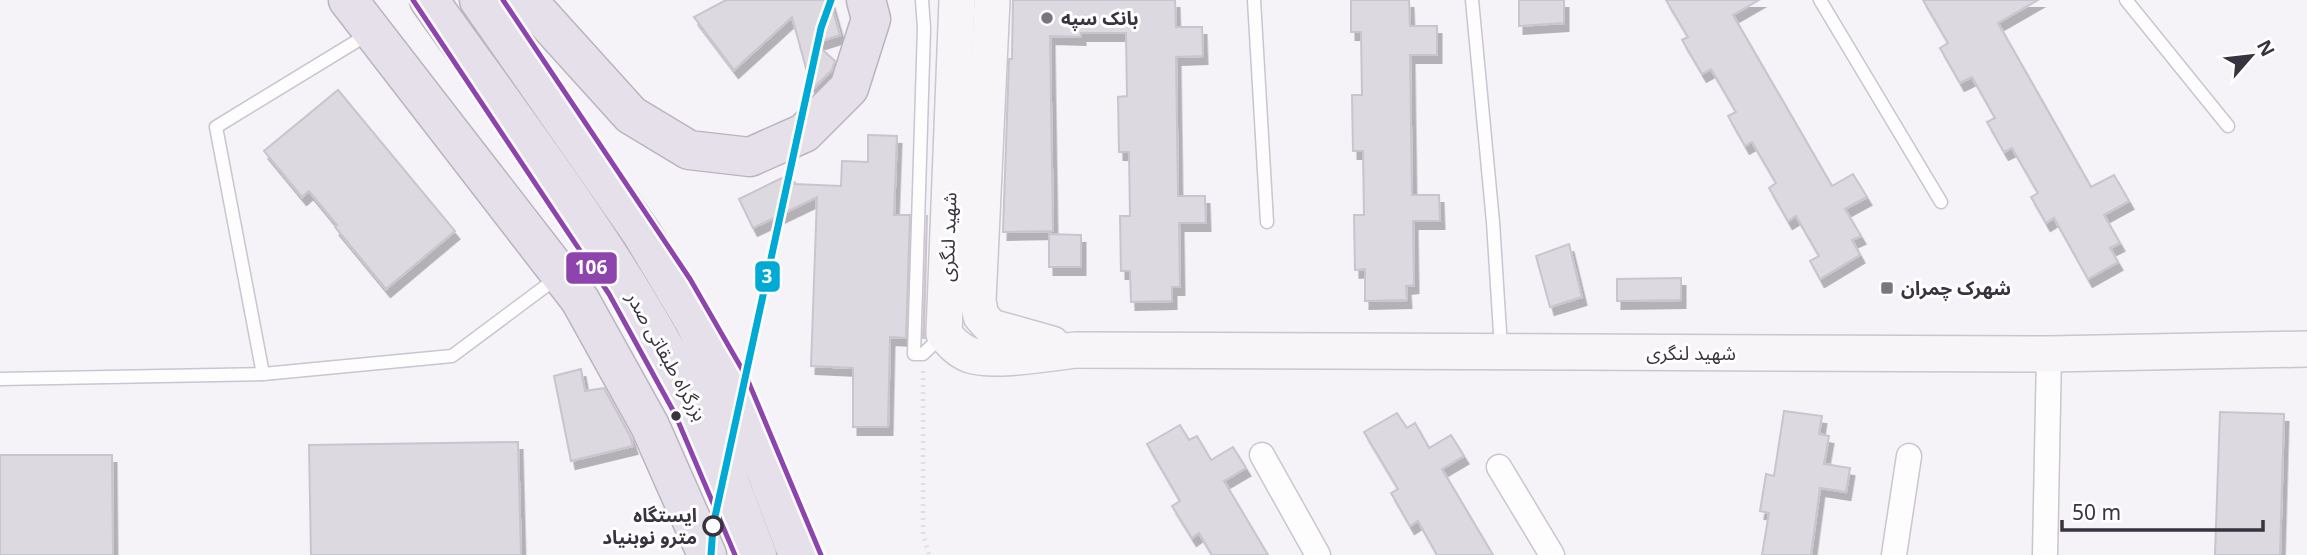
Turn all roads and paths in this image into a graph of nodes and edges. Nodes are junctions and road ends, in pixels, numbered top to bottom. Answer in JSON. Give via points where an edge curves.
{"nodes":[{"id":1,"x":348,"y":0,"type":"edge"},
{"id":2,"x":413,"y":0,"type":"edge"},
{"id":3,"x":429,"y":0,"type":"edge"},
{"id":4,"x":479,"y":0,"type":"edge"},
{"id":5,"x":503,"y":0,"type":"edge"},
{"id":6,"x":527,"y":0,"type":"edge"},
{"id":7,"x":866,"y":0,"type":"edge"},
{"id":8,"x":922,"y":0,"type":"edge"},
{"id":9,"x":957,"y":0,"type":"edge"},
{"id":10,"x":992,"y":0,"type":"edge"},
{"id":11,"x":1254,"y":0,"type":"edge"},
{"id":12,"x":1472,"y":0,"type":"edge"},
{"id":13,"x":1820,"y":0,"type":"edge"},
{"id":14,"x":2126,"y":0,"type":"edge"},
{"id":15,"x":378,"y":16,"type":"edge"},
{"id":16,"x":2228,"y":127,"type":"dead end"},
{"id":17,"x":1941,"y":202,"type":"dead end"},
{"id":18,"x":1267,"y":222,"type":"dead end"},
{"id":19,"x":571,"y":287,"type":"junction"},
{"id":20,"x":933,"y":344,"type":"junction"},
{"id":21,"x":2307,"y":349,"type":"edge"},
{"id":22,"x":1076,"y":350,"type":"junction"},
{"id":23,"x":1501,"y":352,"type":"junction"},
{"id":24,"x":2049,"y":354,"type":"junction"},
{"id":25,"x":263,"y":374,"type":"junction"},
{"id":26,"x":0,"y":379,"type":"edge"},
{"id":27,"x":1262,"y":455,"type":"dead end"},
{"id":28,"x":1909,"y":456,"type":"dead end"},
{"id":29,"x":1499,"y":467,"type":"dead end"},
{"id":30,"x":707,"y":555,"type":"edge"},
{"id":31,"x":735,"y":555,"type":"edge"},
{"id":32,"x":757,"y":555,"type":"edge"},
{"id":33,"x":798,"y":555,"type":"edge"},
{"id":34,"x":821,"y":555,"type":"edge"},
{"id":35,"x":929,"y":555,"type":"edge"},
{"id":36,"x":1318,"y":555,"type":"edge"},
{"id":37,"x":1552,"y":555,"type":"edge"},
{"id":38,"x":1894,"y":555,"type":"edge"},
{"id":39,"x":2045,"y":555,"type":"edge"}],
"edges":[{"from":1,"to":15,"type":"highway"},
{"from":2,"to":31,"type":"highway","via":[[609,294],[675,414]]},
{"from":3,"to":32,"type":"highway","name":"بزرگراه طبقاتی صدر","via":[[607,251],[641,307],[695,403]]},
{"from":4,"to":33,"type":"highway","name":"بزرگراه طبقاتی صدر","via":[[642,234],[694,321],[766,471]]},
{"from":5,"to":34,"type":"highway","via":[[690,279],[746,376]]},
{"from":6,"to":7,"type":"highway","via":[[631,116],[689,150],[750,156],[804,134],[849,88],[871,19]]},
{"from":8,"to":20,"type":"lane","via":[[914,354]]},
{"from":9,"to":20,"type":"main road","name":"شهید لنگری"},
{"from":10,"to":22,"type":"main road","name":"شهید لنگری","via":[[978,300],[981,316],[991,327]]},
{"from":11,"to":18,"type":"lane"},
{"from":12,"to":23,"type":"lane"},
{"from":13,"to":17,"type":"lane"},
{"from":14,"to":16,"type":"lane"},
{"from":15,"to":19,"type":"highway"},
{"from":15,"to":25,"type":"lane","via":[[216,127]]},
{"from":19,"to":25,"type":"lane","via":[[452,356]]},
{"from":19,"to":30,"type":"highway","via":[[650,426]]},
{"from":20,"to":22,"type":"main road","name":"شهید لنگری","via":[[993,357]]},
{"from":20,"to":35,"type":"path","via":[[923,534]]},
{"from":21,"to":24,"type":"main road","name":"شهید لنگری"},
{"from":22,"to":23,"type":"main road","name":"شهید لنگری"},
{"from":23,"to":24,"type":"main road","name":"شهید لنگری"},
{"from":24,"to":39,"type":"street"},
{"from":25,"to":26,"type":"lane"},
{"from":27,"to":36,"type":"street"},
{"from":28,"to":38,"type":"street"},
{"from":29,"to":37,"type":"street"}]}
